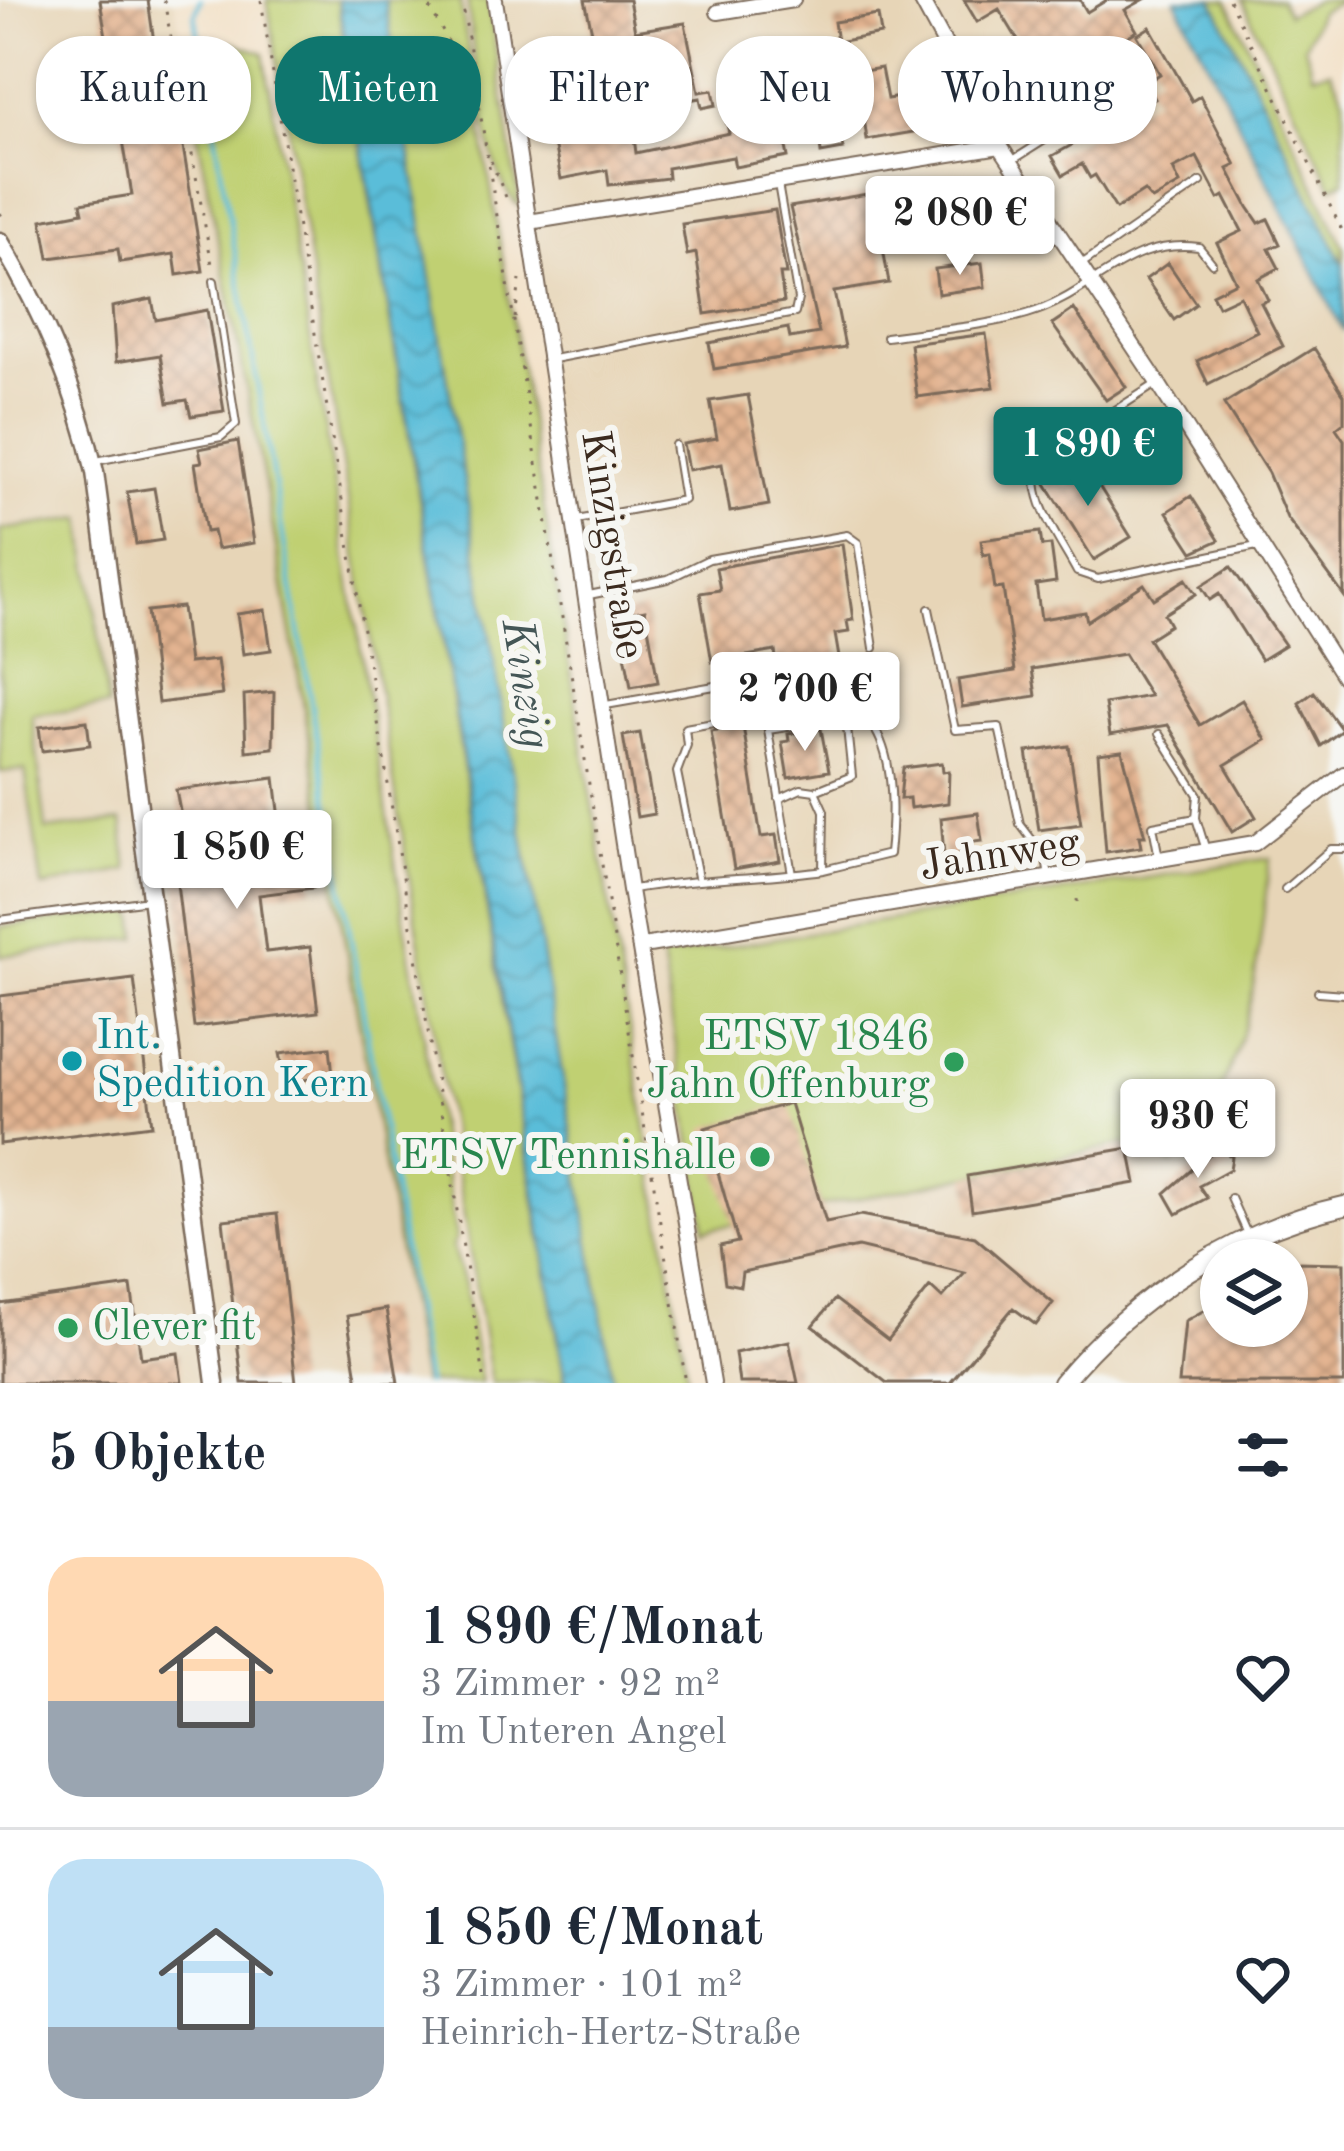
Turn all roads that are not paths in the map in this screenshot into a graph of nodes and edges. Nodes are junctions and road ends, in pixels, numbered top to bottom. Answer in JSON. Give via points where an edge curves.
{"nodes":[{"id":1,"x":495,"y":0,"type":"edge"},
{"id":2,"x":793,"y":0,"type":"edge"},
{"id":3,"x":921,"y":0,"type":"edge"},
{"id":4,"x":718,"y":12,"type":"dead end"},
{"id":5,"x":1037,"y":144,"type":"edge"},
{"id":6,"x":1000,"y":146,"type":"junction"},
{"id":7,"x":1010,"y":161,"type":"junction"},
{"id":8,"x":778,"y":182,"type":"junction"},
{"id":9,"x":1202,"y":182,"type":"dead end"},
{"id":10,"x":529,"y":222,"type":"junction"},
{"id":11,"x":0,"y":242,"type":"edge"},
{"id":12,"x":1212,"y":263,"type":"dead end"},
{"id":13,"x":1080,"y":266,"type":"junction"},
{"id":14,"x":214,"y":280,"type":"road end"},
{"id":15,"x":1090,"y":281,"type":"junction"},
{"id":16,"x":886,"y":337,"type":"dead end"},
{"id":17,"x":550,"y":360,"type":"junction"},
{"id":18,"x":1158,"y":383,"type":"junction"},
{"id":19,"x":675,"y":445,"type":"dead end"},
{"id":20,"x":92,"y":462,"type":"junction"},
{"id":21,"x":574,"y":520,"type":"junction"},
{"id":22,"x":1257,"y":546,"type":"junction"},
{"id":23,"x":585,"y":595,"type":"junction"},
{"id":24,"x":929,"y":609,"type":"dead end"},
{"id":25,"x":874,"y":648,"type":"dead end"},
{"id":26,"x":1344,"y":676,"type":"edge"},
{"id":27,"x":743,"y":681,"type":"dead end"},
{"id":28,"x":602,"y":706,"type":"junction"},
{"id":29,"x":846,"y":718,"type":"junction"},
{"id":30,"x":768,"y":730,"type":"junction"},
{"id":31,"x":1159,"y":734,"type":"dead end"},
{"id":32,"x":1344,"y":774,"type":"edge"},
{"id":33,"x":815,"y":791,"type":"junction"},
{"id":34,"x":779,"y":799,"type":"junction"},
{"id":35,"x":1196,"y":818,"type":"junction"},
{"id":36,"x":1344,"y":849,"type":"edge"},
{"id":37,"x":1207,"y":852,"type":"junction"},
{"id":38,"x":1159,"y":861,"type":"junction"},
{"id":39,"x":823,"y":870,"type":"junction"},
{"id":40,"x":792,"y":874,"type":"junction"},
{"id":41,"x":698,"y":877,"type":"junction"},
{"id":42,"x":1050,"y":881,"type":"junction"},
{"id":43,"x":1285,"y":889,"type":"dead end"},
{"id":44,"x":630,"y":890,"type":"junction"},
{"id":45,"x":149,"y":900,"type":"junction"},
{"id":46,"x":0,"y":920,"type":"edge"},
{"id":47,"x":643,"y":946,"type":"junction"},
{"id":48,"x":1318,"y":992,"type":"dead end"},
{"id":49,"x":1344,"y":994,"type":"edge"},
{"id":50,"x":1231,"y":1198,"type":"dead end"},
{"id":51,"x":1344,"y":1206,"type":"edge"},
{"id":52,"x":1249,"y":1237,"type":"junction"},
{"id":53,"x":215,"y":1383,"type":"edge"},
{"id":54,"x":712,"y":1383,"type":"edge"},
{"id":55,"x":1062,"y":1383,"type":"edge"}],
"edges":[{"from":1,"to":10,"type":"street","name":"Kinzigstraße"},
{"from":2,"to":4,"type":"street"},
{"from":3,"to":6,"type":"street"},
{"from":5,"to":7,"type":"lane"},
{"from":6,"to":7,"type":"street"},
{"from":6,"to":8,"type":"street"},
{"from":7,"to":13,"type":"street"},
{"from":8,"to":10,"type":"street"},
{"from":8,"to":17,"type":"lane","via":[[795,313]]},
{"from":9,"to":13,"type":"lane"},
{"from":10,"to":17,"type":"street","name":"Kinzigstraße"},
{"from":11,"to":20,"type":"street","via":[[58,351]]},
{"from":12,"to":15,"type":"lane","via":[[1198,247],[1156,246]]},
{"from":13,"to":15,"type":"street"},
{"from":14,"to":20,"type":"lane","via":[[237,416],[231,432]]},
{"from":15,"to":16,"type":"lane","via":[[1027,314]]},
{"from":15,"to":18,"type":"street"},
{"from":17,"to":21,"type":"street","name":"Kinzigstraße"},
{"from":18,"to":22,"type":"street"},
{"from":18,"to":22,"type":"lane","via":[[1035,470],[1037,494],[1077,572],[1098,579]]},
{"from":19,"to":21,"type":"lane","via":[[684,500]]},
{"from":20,"to":45,"type":"street"},
{"from":21,"to":23,"type":"street","name":"Kinzigstraße"},
{"from":22,"to":26,"type":"street"},
{"from":23,"to":25,"type":"lane","via":[[668,579],[710,559],[847,535],[858,543]]},
{"from":23,"to":28,"type":"street","name":"Kinzigstraße"},
{"from":24,"to":42,"type":"lane","via":[[955,730],[999,727],[1020,824],[1046,858]]},
{"from":27,"to":28,"type":"lane"},
{"from":28,"to":44,"type":"street","name":"Kinzigstraße"},
{"from":29,"to":30,"type":"lane"},
{"from":29,"to":33,"type":"lane","via":[[852,776]]},
{"from":29,"to":39,"type":"lane","via":[[872,724],[881,737],[889,854]]},
{"from":30,"to":34,"type":"lane"},
{"from":30,"to":41,"type":"lane","via":[[765,714],[685,728],[677,772]]},
{"from":31,"to":35,"type":"lane","via":[[1198,795]]},
{"from":32,"to":37,"type":"street","name":"Jahnweg","via":[[1255,843]]},
{"from":33,"to":34,"type":"lane"},
{"from":33,"to":39,"type":"lane","via":[[824,811]]},
{"from":34,"to":40,"type":"lane"},
{"from":35,"to":37,"type":"lane"},
{"from":35,"to":38,"type":"lane","via":[[1153,826]]},
{"from":36,"to":43,"type":"lane","via":[[1331,849]]},
{"from":37,"to":38,"type":"street","name":"Jahnweg"},
{"from":38,"to":42,"type":"street","name":"Jahnweg"},
{"from":39,"to":40,"type":"lane"},
{"from":40,"to":41,"type":"lane","via":[[719,883]]},
{"from":41,"to":44,"type":"lane"},
{"from":42,"to":47,"type":"street","name":"Jahnweg"},
{"from":44,"to":47,"type":"street","name":"Kinzigstraße"},
{"from":45,"to":46,"type":"lane"},
{"from":45,"to":53,"type":"street"},
{"from":47,"to":54,"type":"street","name":"Kinzigstraße"},
{"from":48,"to":49,"type":"lane"},
{"from":50,"to":52,"type":"lane"},
{"from":51,"to":52,"type":"main road"},
{"from":52,"to":55,"type":"main road","via":[[1113,1326]]}]}
